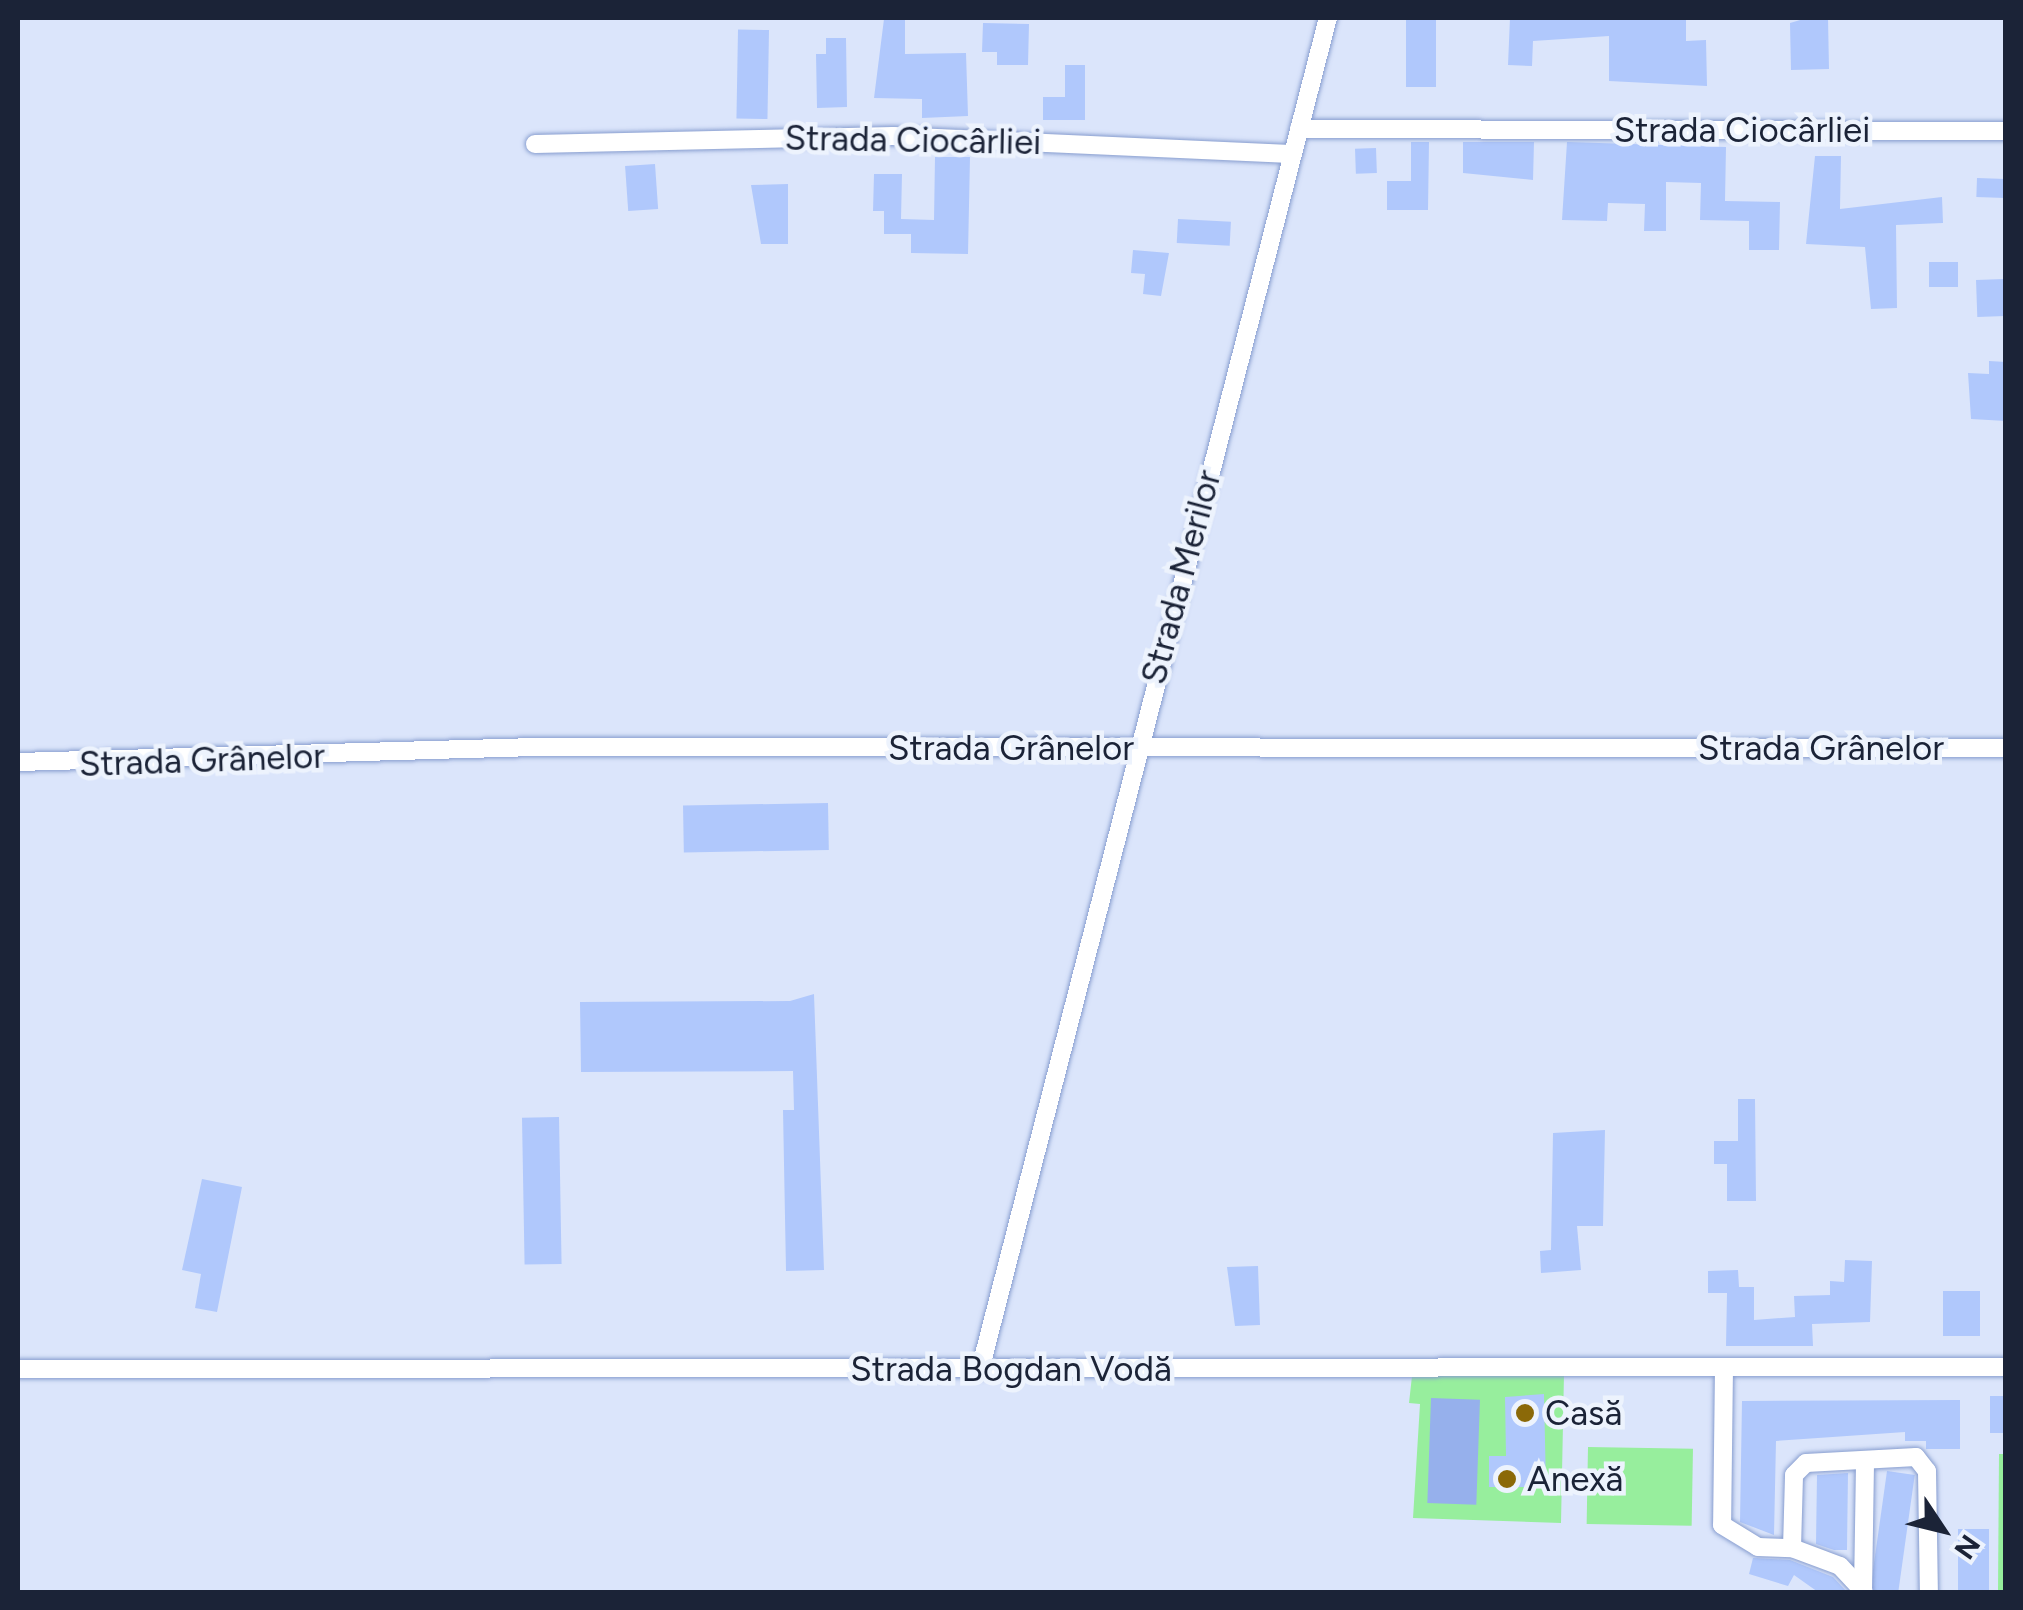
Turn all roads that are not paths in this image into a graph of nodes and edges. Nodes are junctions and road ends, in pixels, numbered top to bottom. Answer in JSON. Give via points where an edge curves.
{"nodes":[{"id":1,"x":1328,"y":18,"type":"edge"},
{"id":2,"x":1298,"y":128,"type":"junction"},
{"id":3,"x":2006,"y":131,"type":"edge"},
{"id":4,"x":535,"y":144,"type":"dead end"},
{"id":5,"x":1291,"y":154,"type":"junction"},
{"id":6,"x":2006,"y":748,"type":"edge"},
{"id":7,"x":1136,"y":749,"type":"junction"},
{"id":8,"x":18,"y":762,"type":"edge"},
{"id":9,"x":1724,"y":1368,"type":"junction"},
{"id":10,"x":2006,"y":1368,"type":"edge"},
{"id":11,"x":18,"y":1370,"type":"edge"},
{"id":12,"x":980,"y":1370,"type":"junction"},
{"id":13,"x":1865,"y":1460,"type":"junction"},
{"id":14,"x":1792,"y":1548,"type":"junction"},
{"id":15,"x":1863,"y":1592,"type":"edge"},
{"id":16,"x":1930,"y":1592,"type":"edge"}],
"edges":[{"from":1,"to":2,"type":"street","name":"Strada Merilor"},
{"from":2,"to":3,"type":"street","name":"Strada Ciocârliei"},
{"from":2,"to":5,"type":"street","name":"Strada Merilor"},
{"from":4,"to":5,"type":"street","name":"Strada Ciocârliei","via":[[893,136]]},
{"from":5,"to":7,"type":"street","name":"Strada Merilor"},
{"from":6,"to":7,"type":"street","name":"Strada Grânelor"},
{"from":7,"to":8,"type":"street","name":"Strada Grânelor","via":[[536,747]]},
{"from":7,"to":12,"type":"street","name":"Strada Merilor"},
{"from":9,"to":10,"type":"street","name":"Strada Bogdan Vodă"},
{"from":9,"to":12,"type":"street","name":"Strada Bogdan Vodă"},
{"from":9,"to":14,"type":"street","via":[[1722,1525],[1758,1546]]},
{"from":11,"to":12,"type":"street","name":"Strada Bogdan Vodă"},
{"from":13,"to":14,"type":"street","via":[[1815,1458],[1800,1468]]},
{"from":13,"to":15,"type":"street"},
{"from":13,"to":16,"type":"street","via":[[1910,1455],[1928,1471]]},
{"from":14,"to":15,"type":"street","via":[[1840,1566]]}]}
